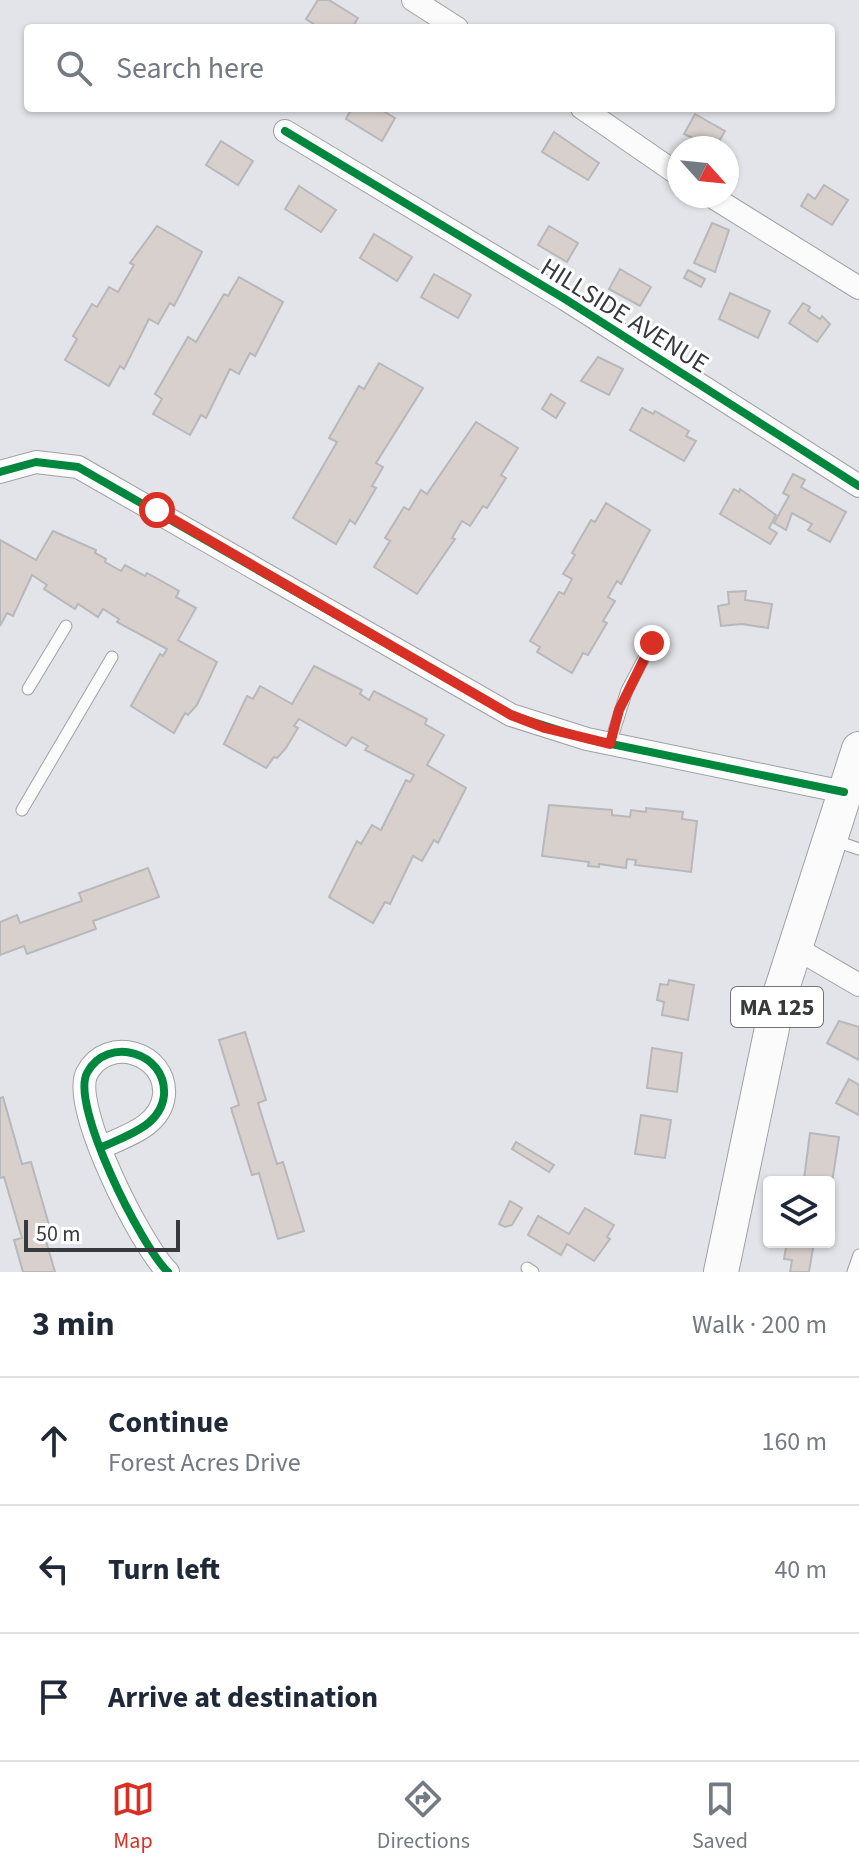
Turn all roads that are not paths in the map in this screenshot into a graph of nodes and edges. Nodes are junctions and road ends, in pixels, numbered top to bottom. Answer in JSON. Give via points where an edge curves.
{"nodes":[{"id":1,"x":413,"y":0,"type":"edge"},
{"id":2,"x":451,"y":24,"type":"edge"},
{"id":3,"x":588,"y":112,"type":"edge"},
{"id":4,"x":285,"y":131,"type":"dead end"},
{"id":5,"x":667,"y":167,"type":"edge"},
{"id":6,"x":730,"y":208,"type":"edge"},
{"id":7,"x":859,"y":288,"type":"edge"},
{"id":8,"x":0,"y":472,"type":"edge"},
{"id":9,"x":859,"y":486,"type":"edge"},
{"id":10,"x":66,"y":626,"type":"dead end"},
{"id":11,"x":652,"y":643,"type":"dead end"},
{"id":12,"x":112,"y":657,"type":"dead end"},
{"id":13,"x":28,"y":689,"type":"dead end"},
{"id":14,"x":610,"y":744,"type":"junction"},
{"id":15,"x":854,"y":769,"type":"edge"},
{"id":16,"x":22,"y":810,"type":"dead end"},
{"id":17,"x":844,"y":843,"type":"edge"},
{"id":18,"x":794,"y":947,"type":"junction"},
{"id":19,"x":859,"y":985,"type":"edge"},
{"id":20,"x":102,"y":1147,"type":"dead end"},
{"id":21,"x":859,"y":1255,"type":"edge"},
{"id":22,"x":168,"y":1272,"type":"edge"},
{"id":23,"x":721,"y":1272,"type":"edge"},
{"id":24,"x":853,"y":1272,"type":"edge"}],
"edges":[{"from":1,"to":2,"type":"street"},
{"from":3,"to":5,"type":"street"},
{"from":4,"to":9,"type":"street","name":"HILLSIDE AVENUE","via":[[565,299]]},
{"from":6,"to":7,"type":"street"},
{"from":8,"to":14,"type":"street","via":[[36,462],[78,467],[511,715]]},
{"from":10,"to":13,"type":"lane"},
{"from":11,"to":14,"type":"lane","via":[[619,710]]},
{"from":12,"to":16,"type":"lane"},
{"from":14,"to":15,"type":"street"},
{"from":15,"to":17,"type":"main road","number":"MA 125"},
{"from":17,"to":18,"type":"main road","number":"MA 125"},
{"from":18,"to":19,"type":"street"},
{"from":18,"to":23,"type":"main road","number":"MA 125","via":[[777,1004]]},
{"from":20,"to":22,"type":"street","via":[[137,1231]]},
{"from":21,"to":24,"type":"lane"}]}
